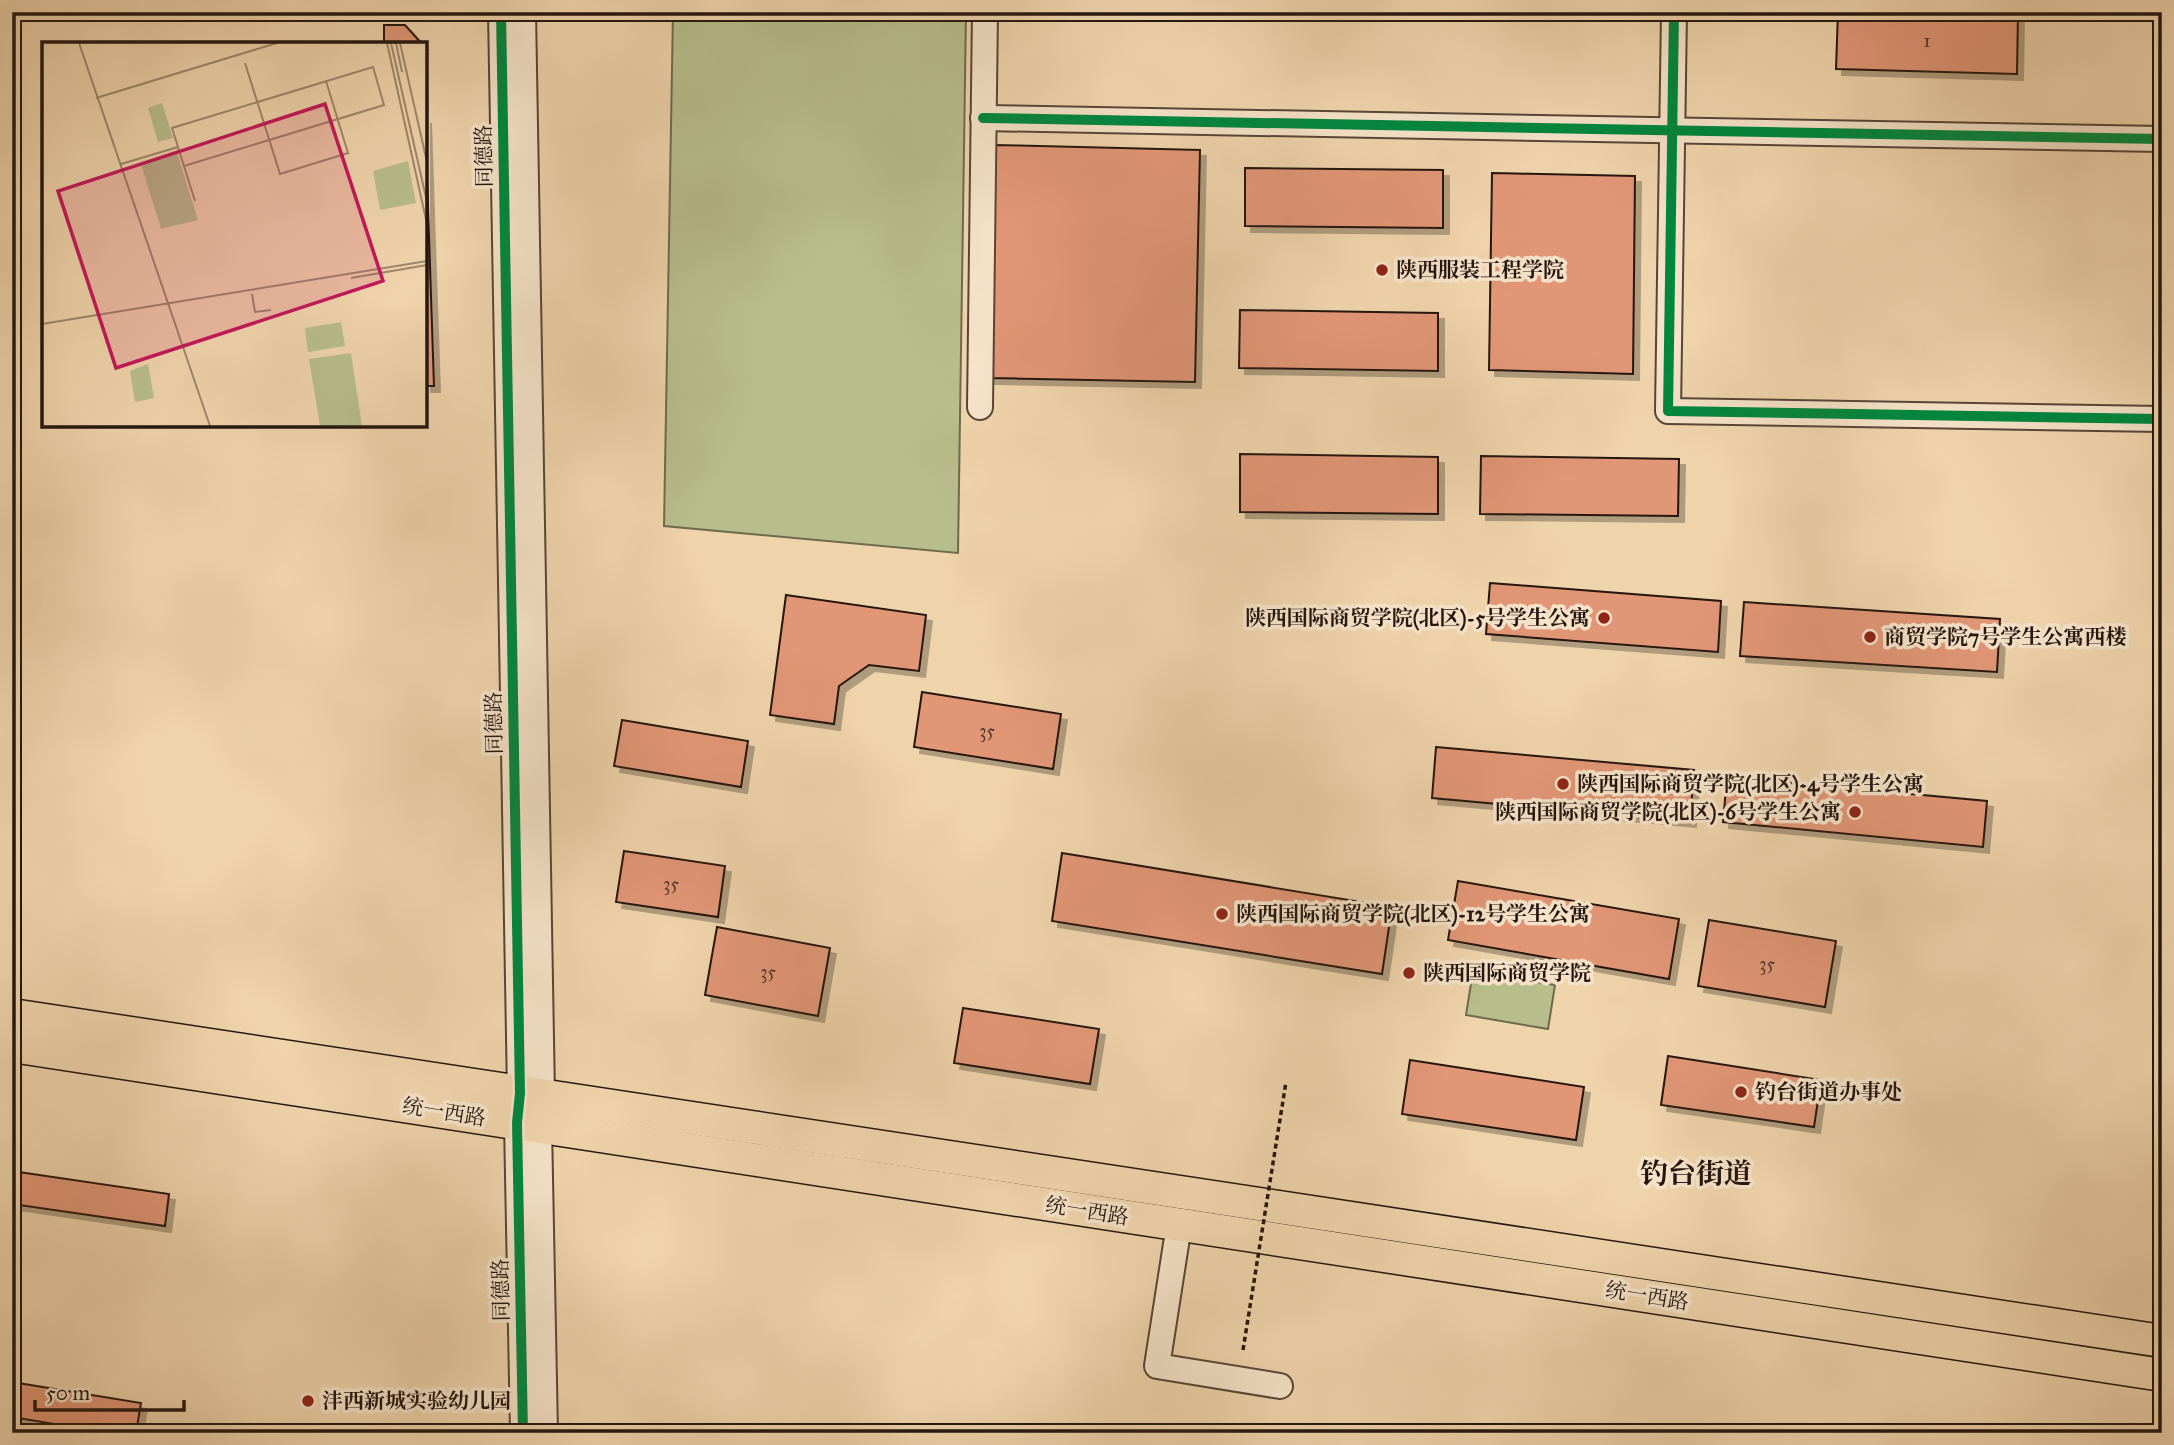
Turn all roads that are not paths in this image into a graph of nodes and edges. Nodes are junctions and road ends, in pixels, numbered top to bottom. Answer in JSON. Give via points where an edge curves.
{"nodes":[{"id":1,"x":501,"y":12,"type":"edge"},
{"id":2,"x":523,"y":12,"type":"edge"},
{"id":3,"x":985,"y":12,"type":"edge"},
{"id":4,"x":1674,"y":12,"type":"edge"},
{"id":5,"x":984,"y":118,"type":"junction"},
{"id":6,"x":1672,"y":131,"type":"junction"},
{"id":7,"x":2162,"y":139,"type":"edge"},
{"id":8,"x":979,"y":407,"type":"dead end"},
{"id":9,"x":2162,"y":419,"type":"edge"},
{"id":10,"x":12,"y":1015,"type":"edge"},
{"id":11,"x":12,"y":1046,"type":"edge"},
{"id":12,"x":530,"y":1110,"type":"junction"},
{"id":13,"x":1179,"y":1225,"type":"junction"},
{"id":14,"x":2162,"y":1341,"type":"edge"},
{"id":15,"x":2162,"y":1375,"type":"edge"},
{"id":16,"x":1279,"y":1386,"type":"dead end"},
{"id":17,"x":523,"y":1433,"type":"edge"},
{"id":18,"x":545,"y":1433,"type":"edge"}],
"edges":[{"from":1,"to":12,"type":"street","name":"同德路"},
{"from":2,"to":12,"type":"street","name":"同德路"},
{"from":3,"to":5,"type":"street"},
{"from":4,"to":6,"type":"street"},
{"from":5,"to":6,"type":"street"},
{"from":5,"to":8,"type":"street"},
{"from":6,"to":7,"type":"street"},
{"from":6,"to":9,"type":"street","via":[[1668,411]]},
{"from":10,"to":12,"type":"main road","name":"统一西路"},
{"from":11,"to":12,"type":"main road","name":"统一西路"},
{"from":12,"to":13,"type":"main road","name":"统一西路"},
{"from":12,"to":14,"type":"main road","name":"统一西路"},
{"from":12,"to":17,"type":"street","name":"同德路"},
{"from":12,"to":18,"type":"street","name":"同德路"},
{"from":13,"to":15,"type":"main road","name":"统一西路"},
{"from":13,"to":16,"type":"street","via":[[1157,1366]]}]}
